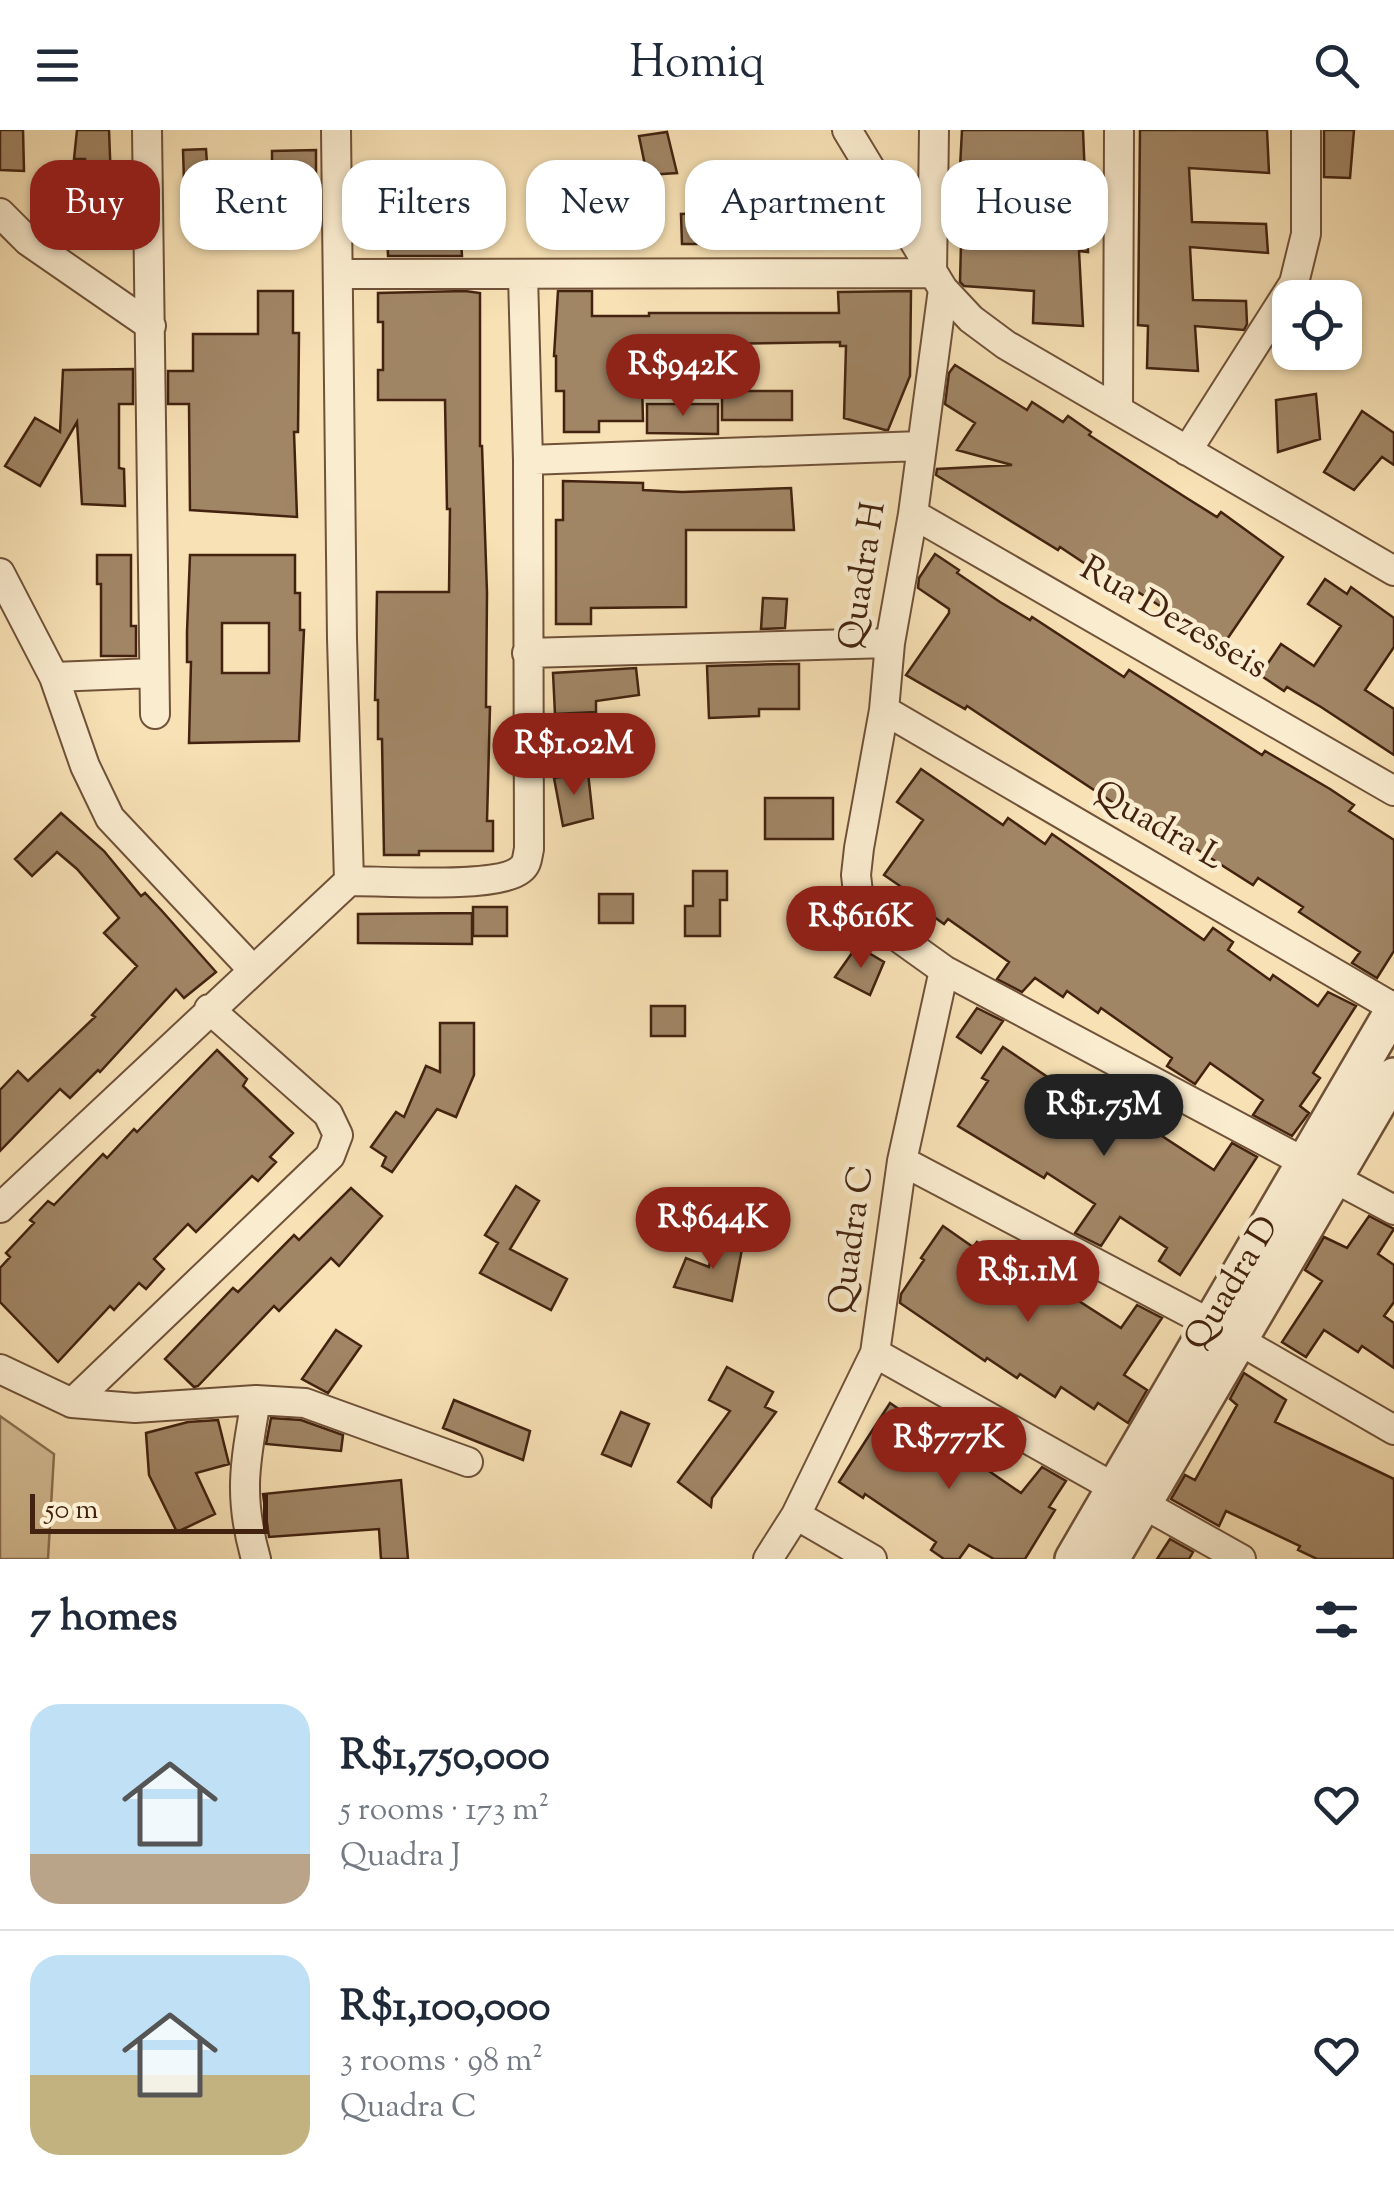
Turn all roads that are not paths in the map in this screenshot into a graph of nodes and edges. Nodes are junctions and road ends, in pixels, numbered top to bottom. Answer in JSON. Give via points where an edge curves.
{"nodes":[{"id":1,"x":147,"y":130,"type":"edge"},
{"id":2,"x":336,"y":130,"type":"edge"},
{"id":3,"x":847,"y":130,"type":"edge"},
{"id":4,"x":934,"y":130,"type":"edge"},
{"id":5,"x":1119,"y":130,"type":"edge"},
{"id":6,"x":1306,"y":130,"type":"edge"},
{"id":7,"x":0,"y":213,"type":"edge"},
{"id":8,"x":338,"y":274,"type":"junction"},
{"id":9,"x":523,"y":276,"type":"junction"},
{"id":10,"x":938,"y":281,"type":"junction"},
{"id":11,"x":151,"y":326,"type":"junction"},
{"id":12,"x":1118,"y":408,"type":"junction"},
{"id":13,"x":922,"y":446,"type":"junction"},
{"id":14,"x":1187,"y":451,"type":"junction"},
{"id":15,"x":528,"y":460,"type":"junction"},
{"id":16,"x":913,"y":514,"type":"junction"},
{"id":17,"x":1394,"y":571,"type":"edge"},
{"id":18,"x":0,"y":572,"type":"edge"},
{"id":19,"x":890,"y":643,"type":"junction"},
{"id":20,"x":527,"y":653,"type":"junction"},
{"id":21,"x":153,"y":672,"type":"junction"},
{"id":22,"x":54,"y":677,"type":"junction"},
{"id":23,"x":884,"y":710,"type":"junction"},
{"id":24,"x":155,"y":714,"type":"dead end"},
{"id":25,"x":1394,"y":791,"type":"edge"},
{"id":26,"x":349,"y":880,"type":"junction"},
{"id":27,"x":253,"y":970,"type":"junction"},
{"id":28,"x":944,"y":970,"type":"junction"},
{"id":29,"x":1394,"y":1008,"type":"edge"},
{"id":30,"x":209,"y":1010,"type":"junction"},
{"id":31,"x":1394,"y":1076,"type":"edge"},
{"id":32,"x":902,"y":1161,"type":"junction"},
{"id":33,"x":1320,"y":1173,"type":"junction"},
{"id":34,"x":0,"y":1208,"type":"edge"},
{"id":35,"x":1394,"y":1210,"type":"edge"},
{"id":36,"x":1223,"y":1331,"type":"junction"},
{"id":37,"x":875,"y":1353,"type":"junction"},
{"id":38,"x":0,"y":1370,"type":"edge"},
{"id":39,"x":256,"y":1400,"type":"junction"},
{"id":40,"x":72,"y":1403,"type":"junction"},
{"id":41,"x":1394,"y":1430,"type":"edge"},
{"id":42,"x":468,"y":1462,"type":"dead end"},
{"id":43,"x":1129,"y":1495,"type":"junction"},
{"id":44,"x":796,"y":1516,"type":"junction"},
{"id":45,"x":256,"y":1559,"type":"edge"},
{"id":46,"x":768,"y":1559,"type":"edge"},
{"id":47,"x":872,"y":1559,"type":"edge"},
{"id":48,"x":1072,"y":1559,"type":"edge"},
{"id":49,"x":1111,"y":1559,"type":"edge"},
{"id":50,"x":1240,"y":1559,"type":"edge"}],
"edges":[{"from":1,"to":11,"type":"street"},
{"from":2,"to":8,"type":"street"},
{"from":3,"to":10,"type":"street"},
{"from":4,"to":10,"type":"street","name":"Quadra H"},
{"from":5,"to":12,"type":"street"},
{"from":6,"to":14,"type":"street","via":[[1306,234],[1294,283]]},
{"from":7,"to":11,"type":"street","via":[[28,242]]},
{"from":8,"to":9,"type":"street"},
{"from":8,"to":26,"type":"street"},
{"from":9,"to":10,"type":"street"},
{"from":9,"to":15,"type":"street"},
{"from":10,"to":12,"type":"street","via":[[971,319],[1006,344]]},
{"from":10,"to":13,"type":"street","name":"Quadra H"},
{"from":11,"to":21,"type":"street"},
{"from":12,"to":14,"type":"street"},
{"from":13,"to":15,"type":"street"},
{"from":13,"to":16,"type":"street","name":"Quadra H"},
{"from":14,"to":17,"type":"street"},
{"from":15,"to":20,"type":"street"},
{"from":16,"to":19,"type":"street","name":"Quadra H"},
{"from":16,"to":25,"type":"street","name":"Rua Dezesseis"},
{"from":18,"to":22,"type":"street"},
{"from":19,"to":20,"type":"street"},
{"from":19,"to":23,"type":"street","name":"Quadra H"},
{"from":20,"to":26,"type":"street","via":[[526,864],[489,880]]},
{"from":21,"to":22,"type":"street"},
{"from":21,"to":24,"type":"street"},
{"from":22,"to":27,"type":"street","via":[[110,818]]},
{"from":23,"to":28,"type":"street","name":"Quadra H","via":[[856,893],[870,917]]},
{"from":23,"to":29,"type":"street","name":"Quadra L"},
{"from":26,"to":27,"type":"street"},
{"from":27,"to":30,"type":"street"},
{"from":28,"to":32,"type":"street","name":"Quadra C"},
{"from":28,"to":33,"type":"street"},
{"from":29,"to":33,"type":"street","name":"Quadra D"},
{"from":30,"to":34,"type":"street"},
{"from":30,"to":40,"type":"street","via":[[328,1114],[336,1146],[301,1188]]},
{"from":31,"to":33,"type":"street","name":"Quadra D"},
{"from":32,"to":36,"type":"street"},
{"from":32,"to":37,"type":"street","name":"Quadra C"},
{"from":33,"to":35,"type":"street"},
{"from":33,"to":36,"type":"street","name":"Quadra D"},
{"from":36,"to":41,"type":"street"},
{"from":36,"to":43,"type":"street","name":"Quadra D"},
{"from":37,"to":43,"type":"street"},
{"from":37,"to":44,"type":"street","name":"Quadra C"},
{"from":38,"to":40,"type":"street"},
{"from":39,"to":40,"type":"street","via":[[135,1408]]},
{"from":39,"to":42,"type":"street","via":[[305,1403]]},
{"from":39,"to":45,"type":"street","via":[[243,1503]]},
{"from":43,"to":48,"type":"street","name":"Quadra D"},
{"from":43,"to":49,"type":"street","name":"Quadra D"},
{"from":43,"to":50,"type":"street"},
{"from":44,"to":46,"type":"street","name":"Quadra C"},
{"from":44,"to":47,"type":"street"}]}
